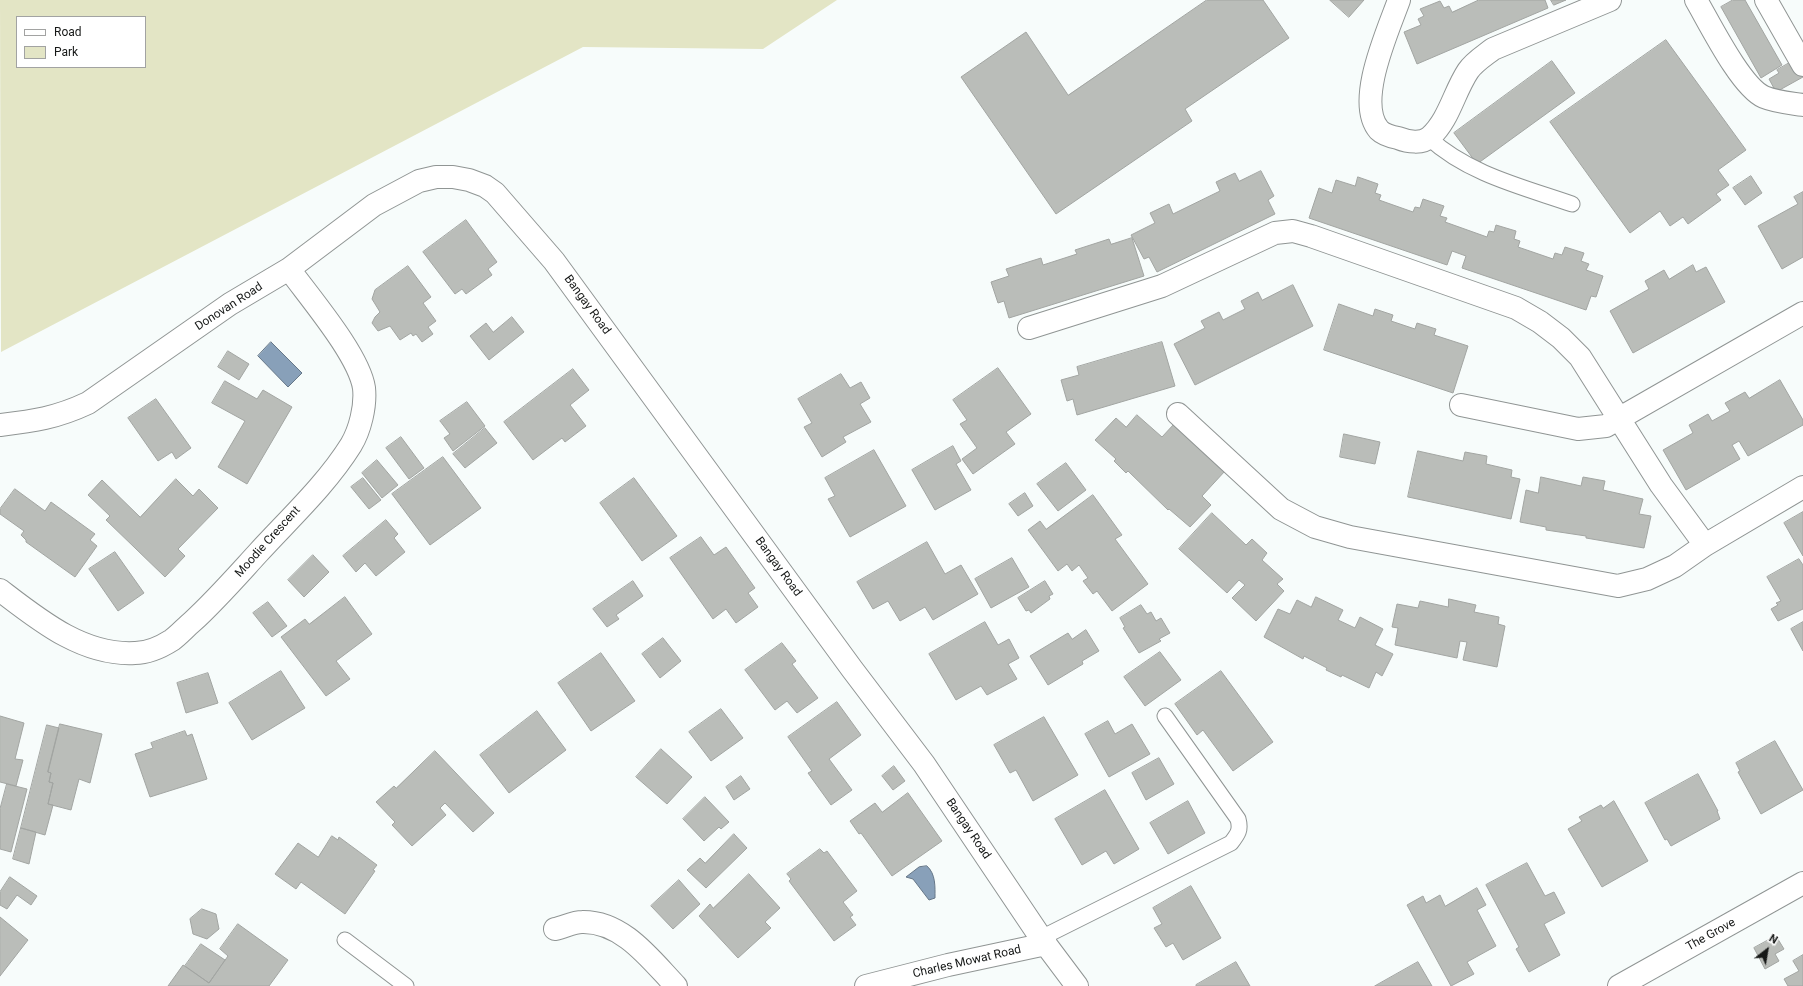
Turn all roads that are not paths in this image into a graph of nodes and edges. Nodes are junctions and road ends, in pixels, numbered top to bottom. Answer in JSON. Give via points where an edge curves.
{"nodes":[{"id":1,"x":1399,"y":0,"type":"edge"},
{"id":2,"x":1610,"y":0,"type":"edge"},
{"id":3,"x":1696,"y":0,"type":"edge"},
{"id":4,"x":1766,"y":0,"type":"edge"},
{"id":5,"x":1803,"y":65,"type":"edge"},
{"id":6,"x":1803,"y":105,"type":"edge"},
{"id":7,"x":1429,"y":138,"type":"junction"},
{"id":8,"x":453,"y":177,"type":"joint"},
{"id":9,"x":1572,"y":204,"type":"dead end"},
{"id":10,"x":289,"y":269,"type":"junction"},
{"id":11,"x":1803,"y":313,"type":"edge"},
{"id":12,"x":1029,"y":328,"type":"dead end"},
{"id":13,"x":1461,"y":405,"type":"dead end"},
{"id":14,"x":1178,"y":414,"type":"dead end"},
{"id":15,"x":1619,"y":418,"type":"junction"},
{"id":16,"x":0,"y":424,"type":"edge"},
{"id":17,"x":1803,"y":487,"type":"edge"},
{"id":18,"x":1705,"y":545,"type":"junction"},
{"id":19,"x":0,"y":590,"type":"edge"},
{"id":20,"x":1165,"y":716,"type":"dead end"},
{"id":21,"x":1803,"y":883,"type":"edge"},
{"id":22,"x":556,"y":929,"type":"dead end"},
{"id":23,"x":345,"y":940,"type":"dead end"},
{"id":24,"x":1044,"y":941,"type":"junction"},
{"id":25,"x":406,"y":986,"type":"edge"},
{"id":26,"x":676,"y":986,"type":"edge"},
{"id":27,"x":866,"y":986,"type":"edge"},
{"id":28,"x":1077,"y":986,"type":"edge"},
{"id":29,"x":1619,"y":986,"type":"edge"}],
"edges":[{"from":1,"to":7,"type":"street","via":[[1377,66],[1370,97],[1372,119],[1380,131],[1394,137],[1416,142]]},
{"from":2,"to":7,"type":"street","via":[[1493,49],[1480,58],[1468,71],[1437,130]]},
{"from":3,"to":6,"type":"street","via":[[1745,82],[1763,97]]},
{"from":4,"to":5,"type":"street"},
{"from":7,"to":9,"type":"lane","via":[[1455,160],[1474,169]]},
{"from":8,"to":10,"type":"street","name":"Donovan Road","via":[[419,181],[374,205]]},
{"from":8,"to":24,"type":"street","name":"Bangay Road","via":[[485,186],[495,193],[554,261],[924,764]]},
{"from":10,"to":16,"type":"street","name":"Donovan Road","via":[[230,304],[88,403],[63,415]]},
{"from":10,"to":19,"type":"street","name":"Moodie Crescent","via":[[349,351],[364,388],[363,412],[352,444],[332,471],[200,614],[172,640],[153,650],[119,653],[93,648],[37,618]]},
{"from":11,"to":15,"type":"street"},
{"from":12,"to":15,"type":"street","via":[[1162,286],[1275,233],[1293,231],[1516,308],[1534,318],[1561,338],[1580,357]]},
{"from":13,"to":15,"type":"street","via":[[1578,429],[1606,426]]},
{"from":14,"to":18,"type":"street","via":[[1281,509],[1315,526],[1350,537],[1618,586],[1654,576],[1675,566]]},
{"from":15,"to":18,"type":"street","via":[[1661,485]]},
{"from":17,"to":18,"type":"street"},
{"from":20,"to":24,"type":"lane","via":[[1238,819],[1241,828],[1238,834],[1231,843]]},
{"from":21,"to":29,"type":"street","name":"The Grove"},
{"from":22,"to":26,"type":"street","via":[[582,922],[607,926],[630,939]]},
{"from":23,"to":25,"type":"lane"},
{"from":24,"to":27,"type":"street","name":"Charles Mowat Road"},
{"from":24,"to":28,"type":"street","name":"Bangay Road"}]}
